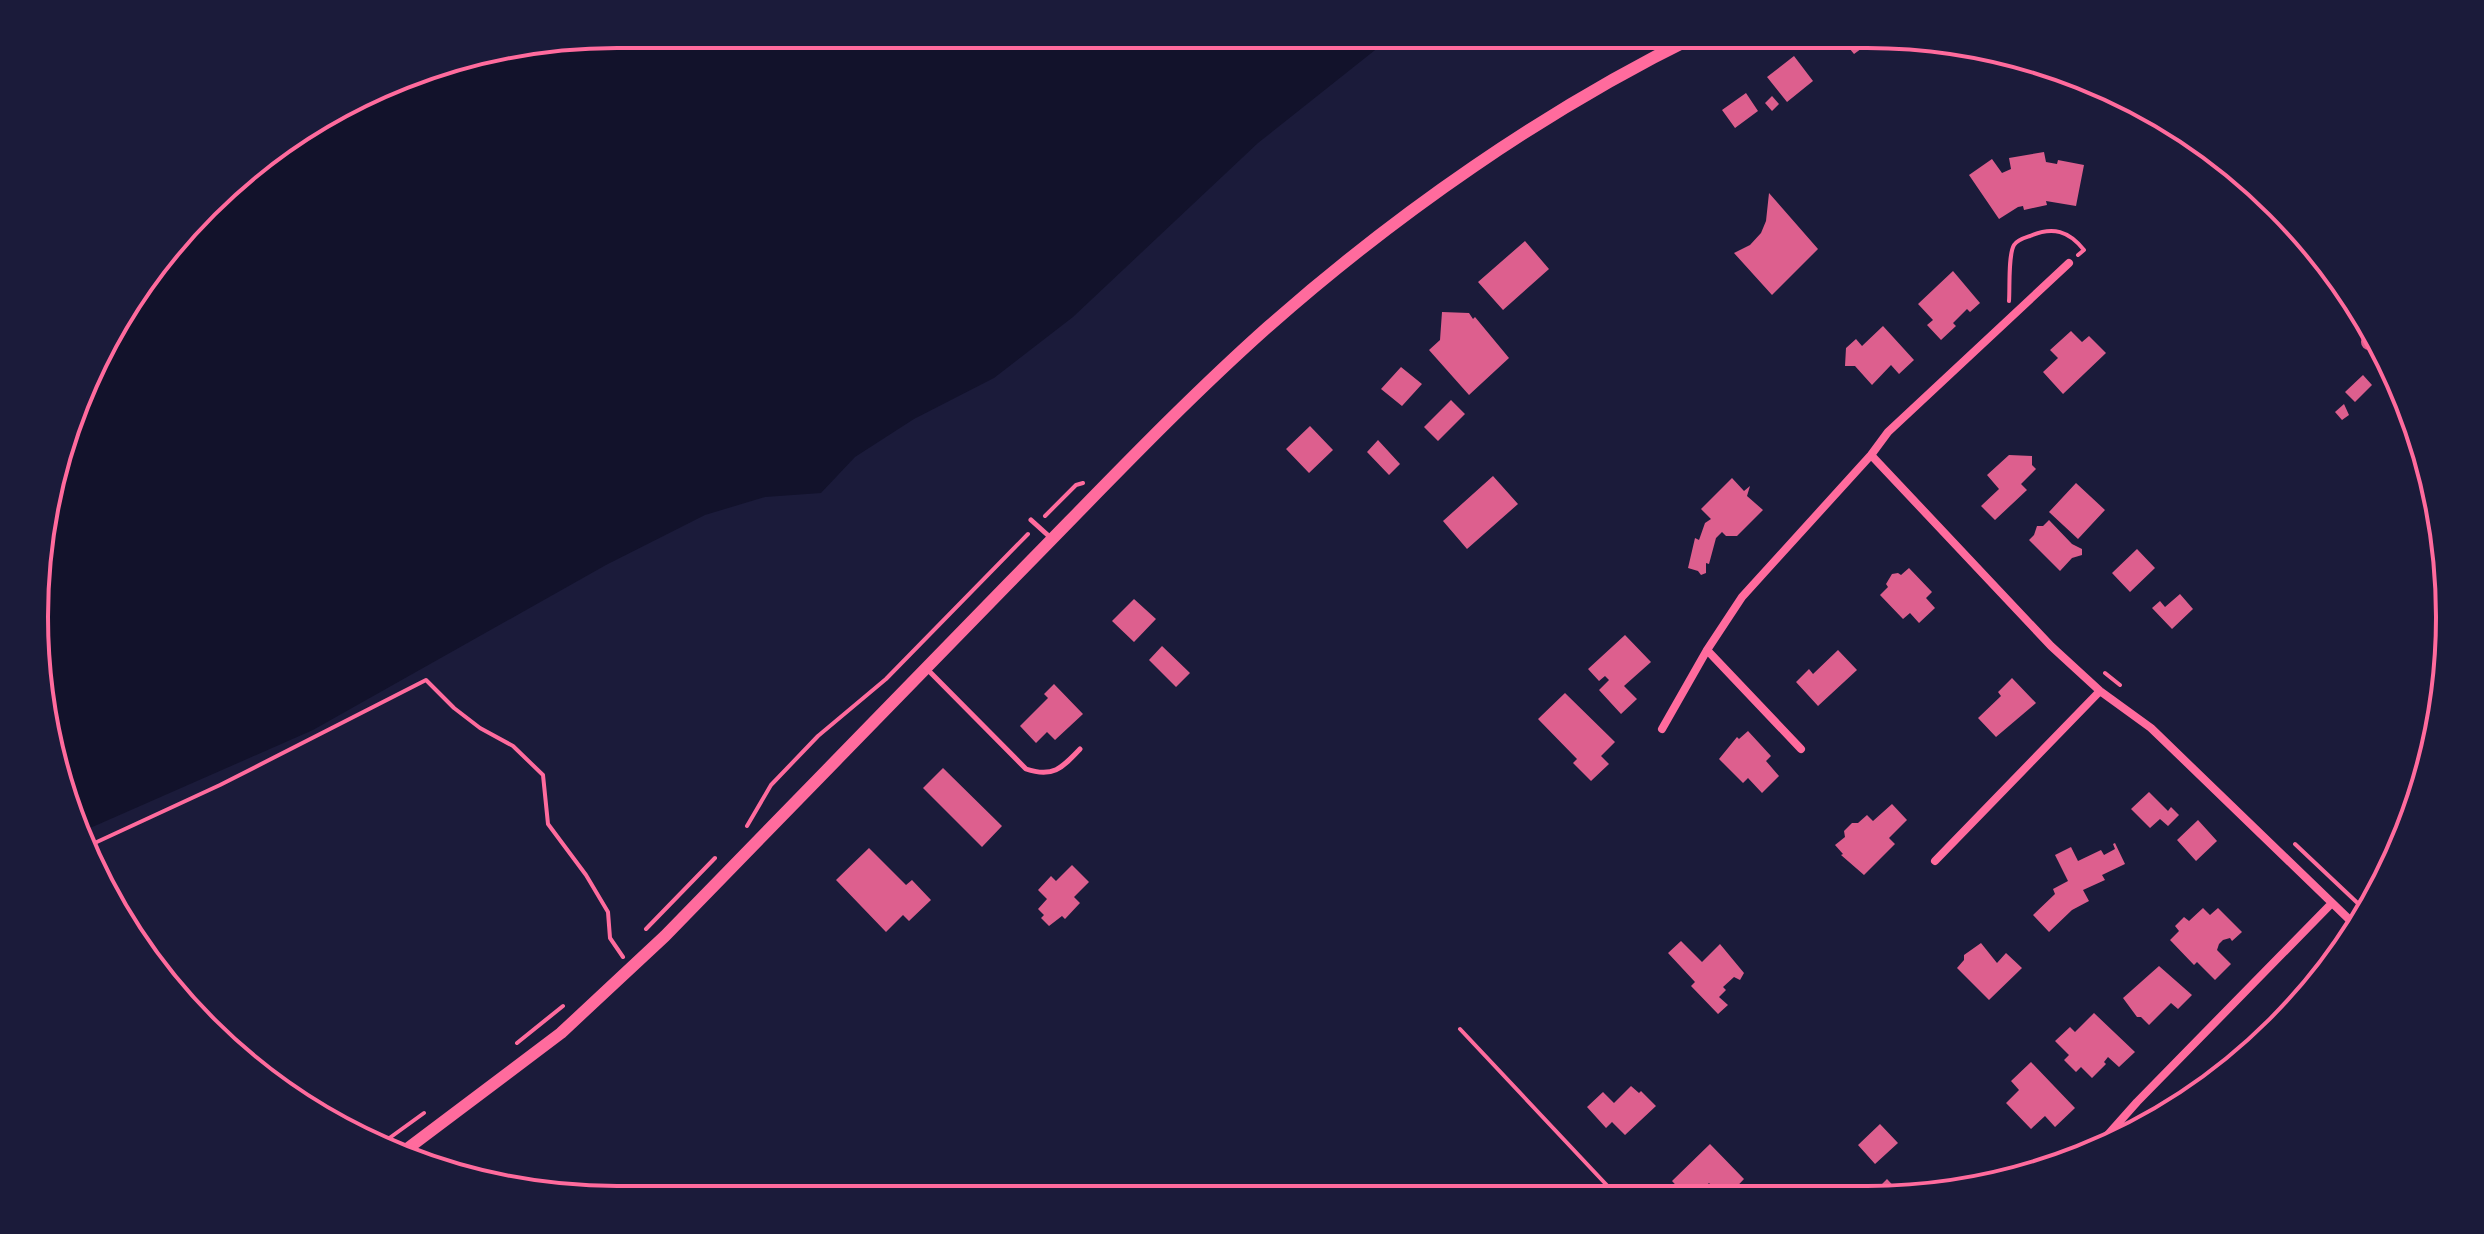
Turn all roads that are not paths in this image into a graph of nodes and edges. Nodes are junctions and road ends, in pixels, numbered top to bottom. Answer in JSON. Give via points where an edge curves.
{"nodes":[{"id":1,"x":1672,"y":48,"type":"edge"},
{"id":2,"x":2069,"y":263,"type":"dead end"},
{"id":3,"x":1871,"y":455,"type":"junction"},
{"id":4,"x":1034,"y":522,"type":"road end"},
{"id":5,"x":1053,"y":539,"type":"junction"},
{"id":6,"x":1707,"y":650,"type":"junction"},
{"id":7,"x":926,"y":668,"type":"junction"},
{"id":8,"x":2100,"y":691,"type":"junction"},
{"id":9,"x":1662,"y":729,"type":"dead end"},
{"id":10,"x":1080,"y":749,"type":"dead end"},
{"id":11,"x":1801,"y":749,"type":"dead end"},
{"id":12,"x":1935,"y":861,"type":"dead end"},
{"id":13,"x":2332,"y":903,"type":"junction"},
{"id":14,"x":2349,"y":919,"type":"edge"},
{"id":15,"x":2112,"y":1130,"type":"edge"},
{"id":16,"x":410,"y":1147,"type":"edge"}],
"edges":[{"from":1,"to":5,"type":"street","via":[[1538,126],[1372,243],[1259,336]]},
{"from":2,"to":3,"type":"street","via":[[1888,432]]},
{"from":3,"to":6,"type":"street","via":[[1742,597]]},
{"from":3,"to":8,"type":"street"},
{"from":4,"to":5,"type":"lane"},
{"from":5,"to":7,"type":"street"},
{"from":6,"to":9,"type":"street"},
{"from":6,"to":11,"type":"street"},
{"from":7,"to":10,"type":"lane","via":[[1026,769],[1053,772]]},
{"from":7,"to":16,"type":"street","via":[[634,966],[561,1033]]},
{"from":8,"to":12,"type":"street"},
{"from":8,"to":13,"type":"street","via":[[2161,737]]},
{"from":13,"to":14,"type":"street"},
{"from":13,"to":15,"type":"street"}]}
